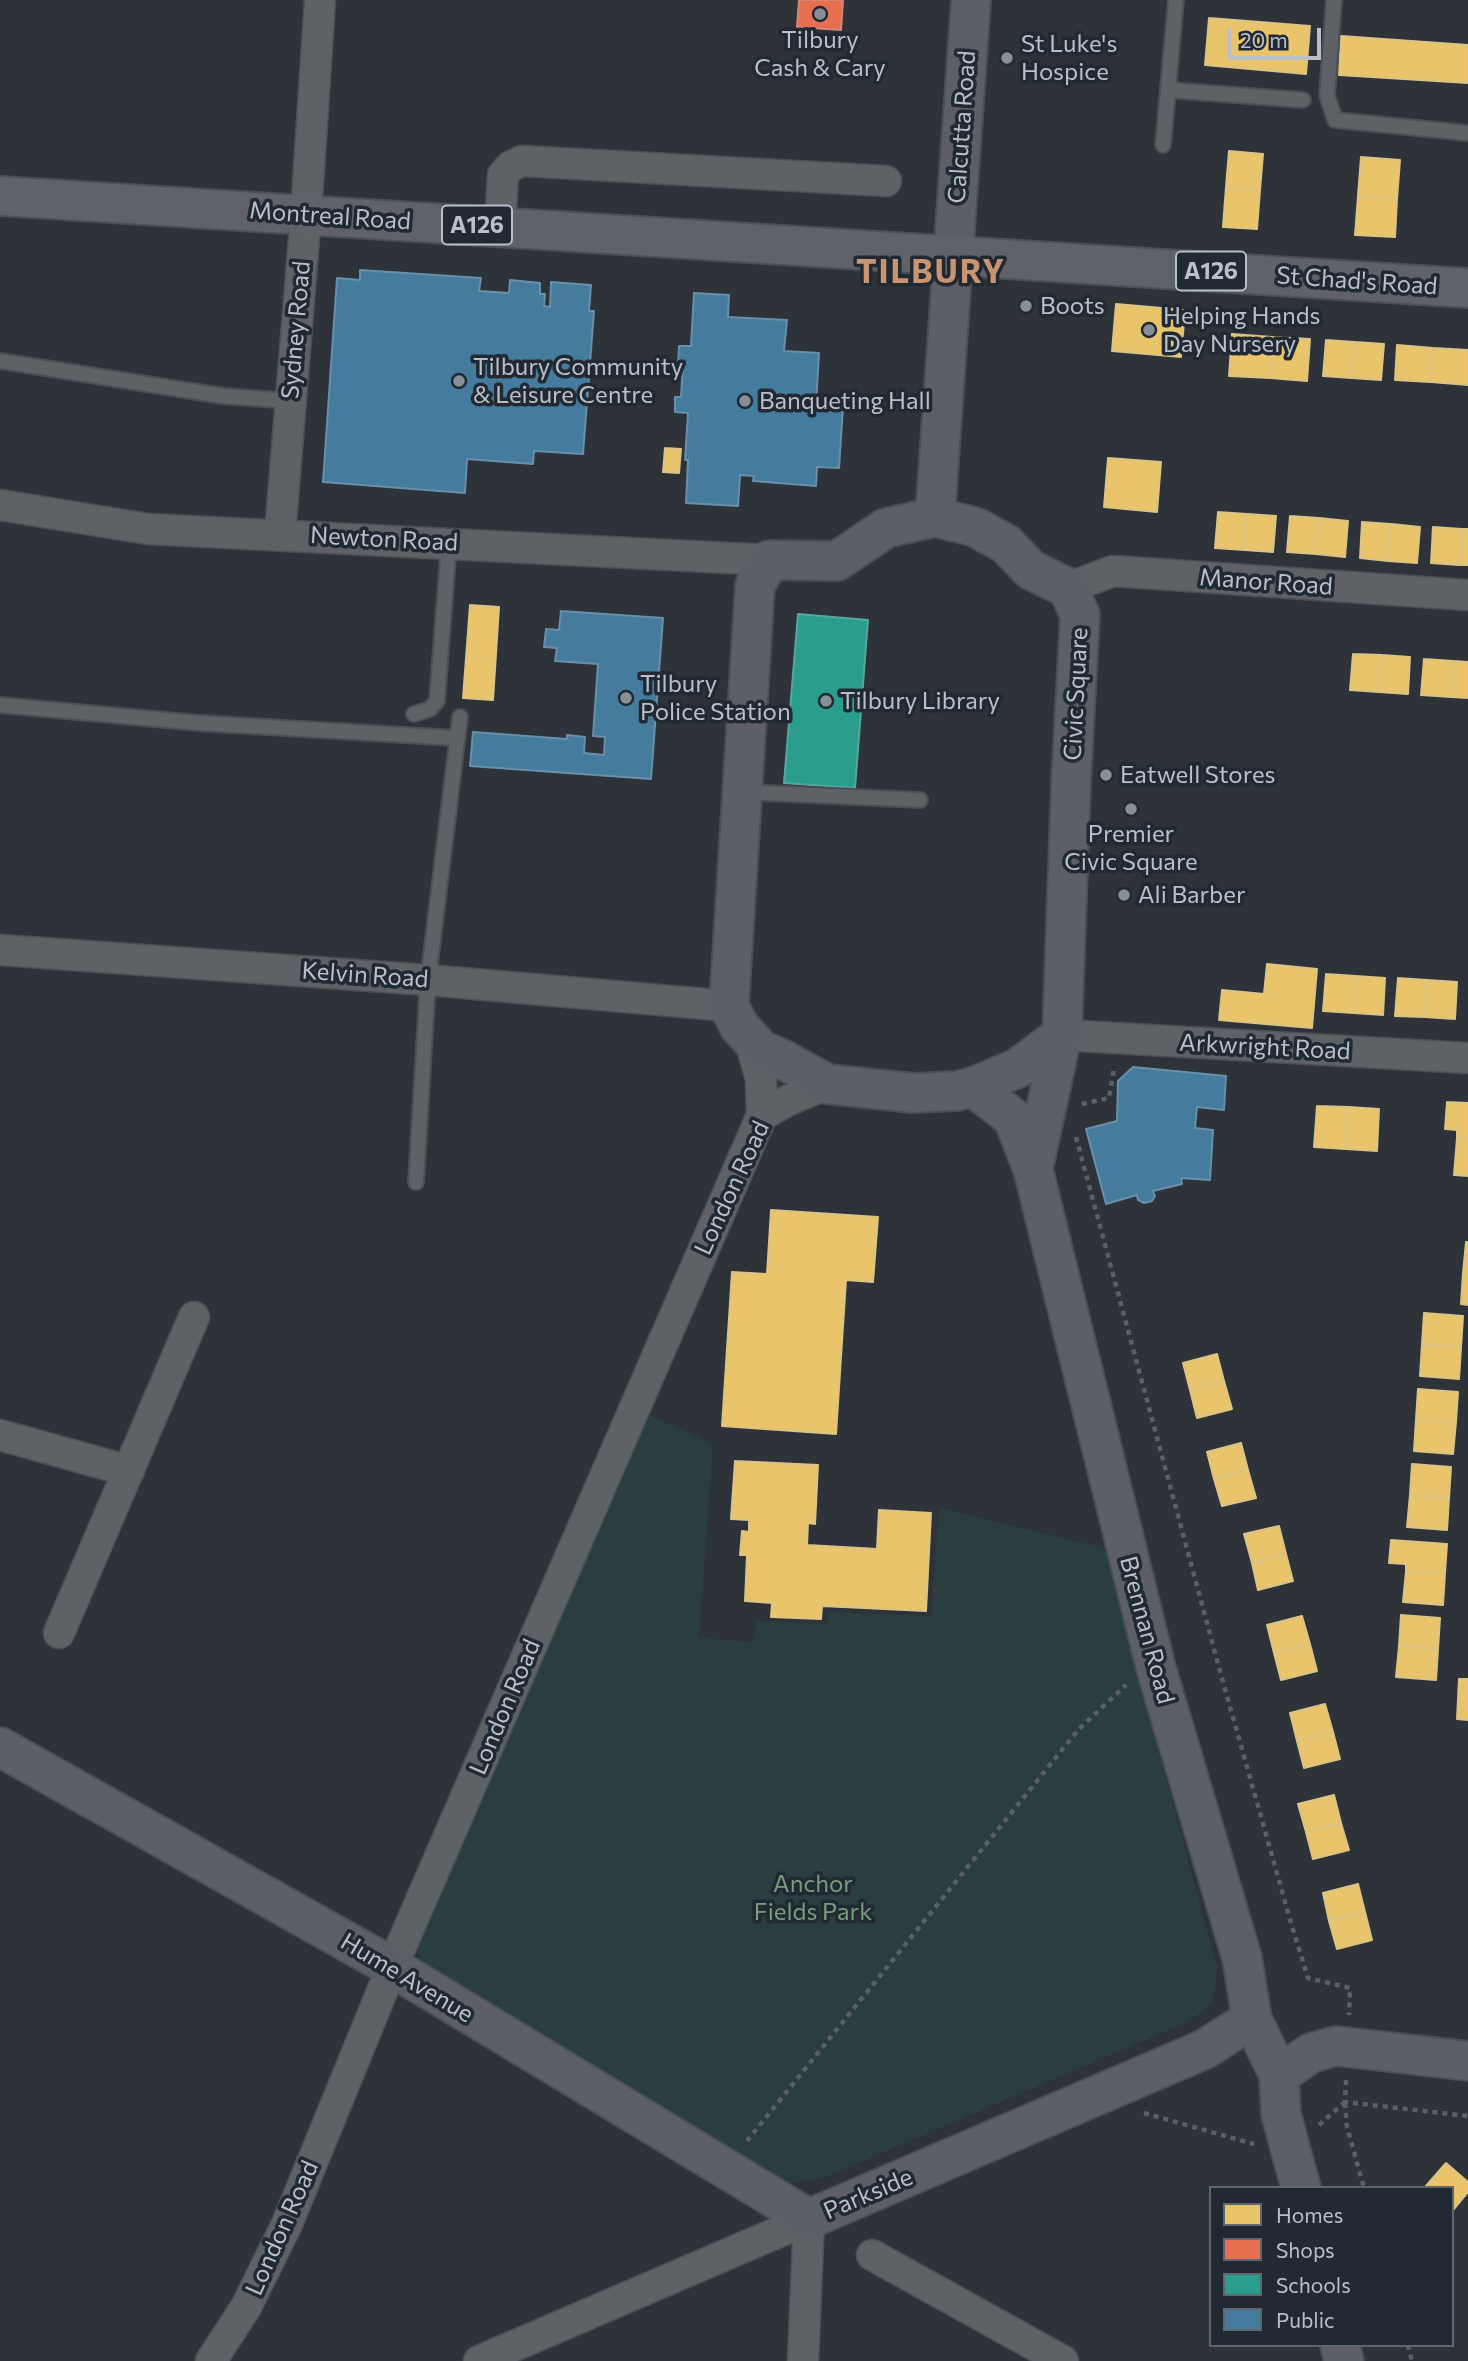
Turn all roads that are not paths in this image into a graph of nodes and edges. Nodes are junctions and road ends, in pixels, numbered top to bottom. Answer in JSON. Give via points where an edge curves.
{"nodes":[{"id":1,"x":320,"y":0,"type":"edge"},
{"id":2,"x":971,"y":0,"type":"edge"},
{"id":3,"x":1176,"y":0,"type":"edge"},
{"id":4,"x":1334,"y":0,"type":"edge"},
{"id":5,"x":1168,"y":90,"type":"junction"},
{"id":6,"x":1303,"y":100,"type":"dead end"},
{"id":7,"x":1468,"y":133,"type":"edge"},
{"id":8,"x":1163,"y":145,"type":"dead end"},
{"id":9,"x":886,"y":181,"type":"dead end"},
{"id":10,"x":0,"y":196,"type":"edge"},
{"id":11,"x":306,"y":214,"type":"junction"},
{"id":12,"x":500,"y":226,"type":"junction"},
{"id":13,"x":953,"y":254,"type":"junction"},
{"id":14,"x":1468,"y":288,"type":"edge"},
{"id":15,"x":0,"y":361,"type":"edge"},
{"id":16,"x":291,"y":401,"type":"junction"},
{"id":17,"x":0,"y":505,"type":"edge"},
{"id":18,"x":935,"y":517,"type":"junction"},
{"id":19,"x":280,"y":534,"type":"junction"},
{"id":20,"x":449,"y":543,"type":"junction"},
{"id":21,"x":770,"y":560,"type":"junction"},
{"id":22,"x":1068,"y":587,"type":"junction"},
{"id":23,"x":1468,"y":595,"type":"edge"},
{"id":24,"x":0,"y":705,"type":"edge"},
{"id":25,"x":414,"y":714,"type":"dead end"},
{"id":26,"x":460,"y":717,"type":"dead end"},
{"id":27,"x":456,"y":738,"type":"junction"},
{"id":28,"x":742,"y":792,"type":"junction"},
{"id":29,"x":920,"y":800,"type":"dead end"},
{"id":30,"x":0,"y":950,"type":"edge"},
{"id":31,"x":428,"y":980,"type":"junction"},
{"id":32,"x":729,"y":1006,"type":"junction"},
{"id":33,"x":1062,"y":1035,"type":"junction"},
{"id":34,"x":749,"y":1037,"type":"junction"},
{"id":35,"x":1468,"y":1058,"type":"edge"},
{"id":36,"x":827,"y":1084,"type":"junction"},
{"id":37,"x":973,"y":1087,"type":"junction"},
{"id":38,"x":762,"y":1115,"type":"junction"},
{"id":39,"x":1033,"y":1169,"type":"junction"},
{"id":40,"x":416,"y":1182,"type":"dead end"},
{"id":41,"x":194,"y":1317,"type":"dead end"},
{"id":42,"x":0,"y":1435,"type":"edge"},
{"id":43,"x":129,"y":1471,"type":"junction"},
{"id":44,"x":59,"y":1633,"type":"dead end"},
{"id":45,"x":0,"y":1747,"type":"edge"},
{"id":46,"x":392,"y":1967,"type":"junction"},
{"id":47,"x":1252,"y":2019,"type":"junction"},
{"id":48,"x":1468,"y":2061,"type":"edge"},
{"id":49,"x":1279,"y":2075,"type":"junction"},
{"id":50,"x":1300,"y":2186,"type":"edge"},
{"id":51,"x":809,"y":2219,"type":"junction"},
{"id":52,"x":872,"y":2255,"type":"dead end"},
{"id":53,"x":211,"y":2361,"type":"edge"},
{"id":54,"x":480,"y":2361,"type":"edge"},
{"id":55,"x":803,"y":2361,"type":"edge"},
{"id":56,"x":1063,"y":2361,"type":"edge"}],
"edges":[{"from":1,"to":11,"type":"street","name":"Sydney Road"},
{"from":2,"to":13,"type":"street","name":"Calcutta Road"},
{"from":3,"to":5,"type":"lane"},
{"from":4,"to":7,"type":"lane","via":[[1327,95],[1335,120]]},
{"from":5,"to":6,"type":"lane"},
{"from":5,"to":8,"type":"lane"},
{"from":9,"to":12,"type":"street","via":[[522,161],[503,175]]},
{"from":10,"to":11,"type":"main road","name":"Montreal Road","number":"A126"},
{"from":11,"to":12,"type":"main road","name":"Montreal Road","number":"A126"},
{"from":11,"to":16,"type":"street","name":"Sydney Road"},
{"from":12,"to":13,"type":"main road","name":"Montreal Road","number":"A126"},
{"from":13,"to":14,"type":"main road","name":"St Chad's Road","number":"A126"},
{"from":13,"to":18,"type":"street","name":"Calcutta Road"},
{"from":15,"to":16,"type":"lane","via":[[223,396]]},
{"from":16,"to":19,"type":"street","name":"Sydney Road"},
{"from":17,"to":19,"type":"street","name":"Newton Road","via":[[148,529]]},
{"from":18,"to":21,"type":"street","via":[[886,528],[837,561]]},
{"from":18,"to":22,"type":"street","via":[[975,527],[1006,544],[1031,570]]},
{"from":19,"to":20,"type":"street","name":"Newton Road"},
{"from":20,"to":21,"type":"street","name":"Newton Road"},
{"from":20,"to":25,"type":"lane","via":[[437,701],[430,709]]},
{"from":21,"to":28,"type":"street","via":[[755,585]]},
{"from":22,"to":23,"type":"street","name":"Manor Road","via":[[1113,571]]},
{"from":22,"to":33,"type":"street","name":"Civic Square","via":[[1080,615]]},
{"from":24,"to":27,"type":"lane","via":[[199,723]]},
{"from":26,"to":27,"type":"lane"},
{"from":27,"to":31,"type":"lane"},
{"from":28,"to":29,"type":"lane"},
{"from":28,"to":32,"type":"street"},
{"from":30,"to":31,"type":"street","name":"Kelvin Road"},
{"from":31,"to":32,"type":"street","name":"Kelvin Road"},
{"from":31,"to":40,"type":"lane"},
{"from":32,"to":34,"type":"street"},
{"from":33,"to":35,"type":"street","name":"Arkwright Road"},
{"from":33,"to":37,"type":"street","via":[[1018,1068]]},
{"from":33,"to":39,"type":"street","name":"Civic Square"},
{"from":34,"to":36,"type":"street","via":[[761,1051]]},
{"from":34,"to":38,"type":"street","via":[[761,1079]]},
{"from":36,"to":37,"type":"street","via":[[912,1093]]},
{"from":36,"to":38,"type":"street","name":"London Road"},
{"from":37,"to":39,"type":"street","name":"Brennan Road","via":[[1013,1118]]},
{"from":38,"to":46,"type":"street","name":"London Road"},
{"from":39,"to":47,"type":"street","name":"Brennan Road","via":[[1156,1668],[1241,1958]]},
{"from":41,"to":43,"type":"street"},
{"from":42,"to":43,"type":"street"},
{"from":43,"to":44,"type":"street"},
{"from":45,"to":46,"type":"street","name":"Hume Avenue"},
{"from":46,"to":51,"type":"street","name":"Hume Avenue"},
{"from":46,"to":53,"type":"street","name":"London Road","via":[[287,2224],[246,2307]]},
{"from":47,"to":49,"type":"street","name":"Brennan Road"},
{"from":47,"to":51,"type":"street","name":"Parkside","via":[[1205,2049]]},
{"from":48,"to":49,"type":"street","via":[[1336,2046],[1311,2053]]},
{"from":49,"to":50,"type":"street","name":"Brennan Road","via":[[1281,2114]]},
{"from":51,"to":54,"type":"street","name":"Parkside"},
{"from":51,"to":55,"type":"street"},
{"from":52,"to":56,"type":"street"}]}
